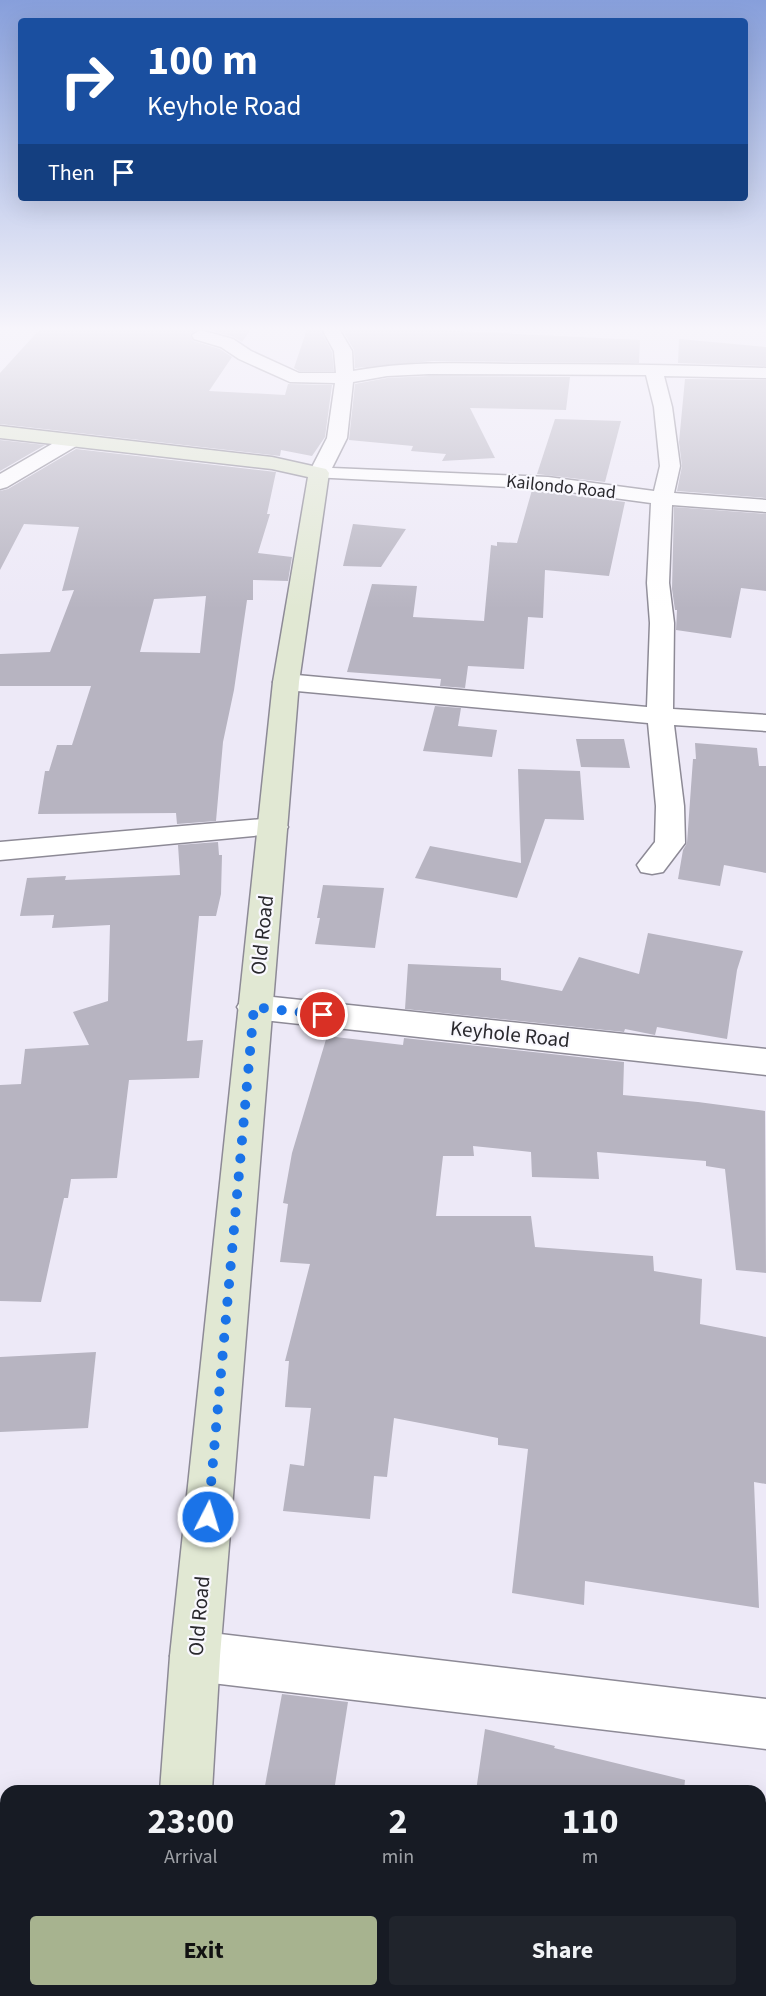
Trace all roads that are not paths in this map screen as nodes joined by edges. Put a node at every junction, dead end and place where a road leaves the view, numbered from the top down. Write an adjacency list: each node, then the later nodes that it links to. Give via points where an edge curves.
1 (339, 422): 5 (street, via 337,438)
2 (665, 422): 7 (street, via 670,466)
3 (0, 432): 4 (street)
4 (71, 441): 5 (street, via 272,463); 6 (street)
5 (319, 473): 7 (street, Kailondo Road, via 548,483); 9 (street, Old Road)
6 (0, 483)
7 (662, 498): 8 (street, Kailondo Road); 10 (street, via 658,583 662,622)
8 (766, 506)
9 (286, 682): 10 (street); 12 (street, Old Road)
10 (660, 716): 11 (street); 14 (street, via 670,843)
11 (766, 723)
12 (274, 827): 13 (street); 15 (street, Old Road)
13 (0, 850)
14 (652, 865)
15 (254, 1007): 16 (street, Keyhole Road); 17 (street, Old Road)
16 (766, 1062)
17 (195, 1656): 18 (street); 19 (street, Old Road)
18 (766, 1724)
19 (186, 1785)

